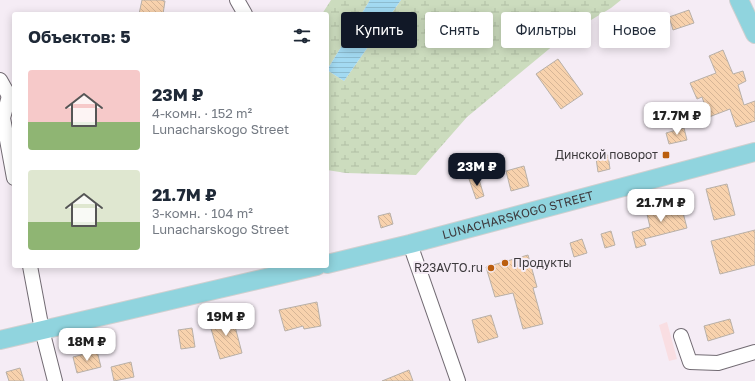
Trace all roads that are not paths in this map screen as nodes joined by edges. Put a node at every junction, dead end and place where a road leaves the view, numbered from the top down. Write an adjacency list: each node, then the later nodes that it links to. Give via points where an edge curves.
1 (237, 0): 3 (street)
2 (739, 0): 4 (main road)
3 (244, 12)
4 (755, 34)
5 (0, 80): 6 (street)
6 (11, 96): 8 (street, via 3,118)
7 (755, 152): 9 (main road, LUNACHARSKOGO STREET)
8 (12, 167)
9 (410, 244): 10 (main road, LUNACHARSKOGO STREET); 18 (street)
10 (329, 264)
11 (30, 268): 13 (street)
12 (308, 268): 13 (main road)
13 (42, 330): 15 (main road); 17 (street)
14 (681, 336): 16 (street, via 690,362 718,363)
15 (0, 340)
16 (755, 352)
17 (55, 381)
18 (458, 381)

